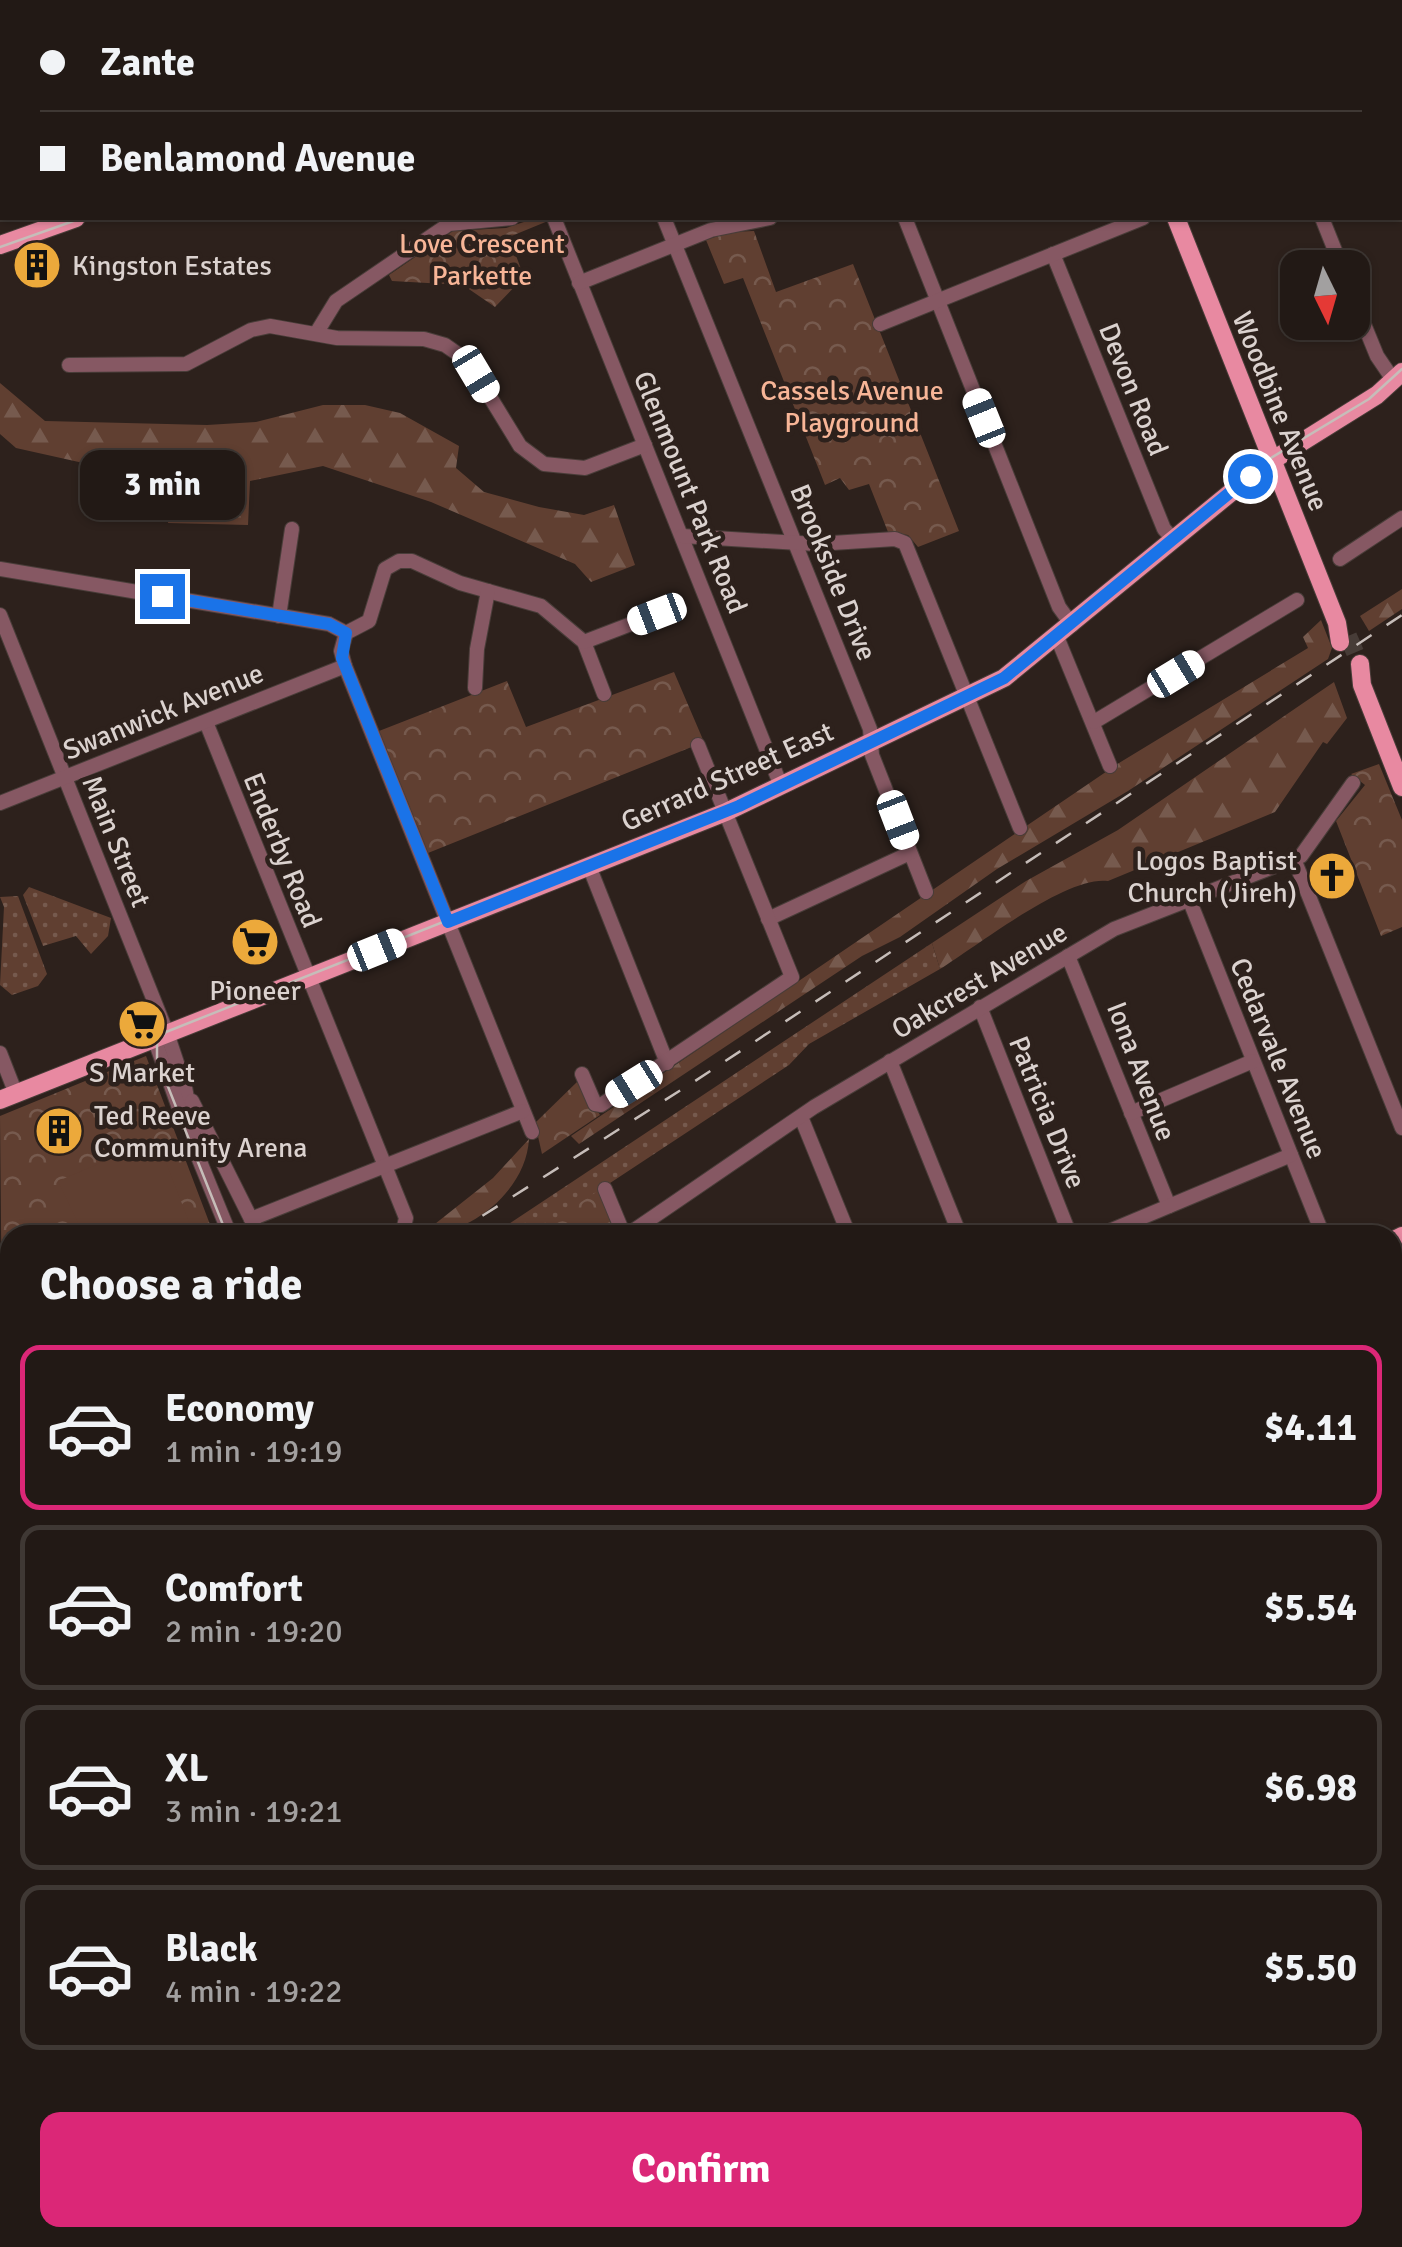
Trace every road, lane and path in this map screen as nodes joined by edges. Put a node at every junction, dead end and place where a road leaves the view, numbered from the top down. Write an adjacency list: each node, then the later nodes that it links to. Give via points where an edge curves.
1 (65, 220): 10 (main road)
2 (491, 220): 17 (street, via 449,224 336,302)
3 (555, 220): 14 (street, Glenmount Park Road)
4 (665, 220): 11 (street, Brookside Drive)
5 (758, 220): 11 (street)
6 (906, 220): 15 (street)
7 (1138, 220): 13 (street)
8 (1177, 220): 22 (main road, Woodbine Avenue)
9 (1323, 220): 12 (street)
10 (0, 245)
11 (674, 245): 14 (street); 27 (street, Brookside Drive)
12 (1335, 250)
13 (1052, 254): 15 (street); 26 (street, Devon Road)
14 (579, 284): 21 (street, Glenmount Park Road)
15 (937, 301): 16 (street); 35 (street)
16 (880, 324)
17 (317, 332): 19 (street, via 260,327 205,358 177,365); 21 (street, via 445,345 468,361 520,446 544,464 585,468)
18 (1370, 340): 20 (street)
19 (69, 365)
20 (1398, 376): 22 (main road, Gerrard Street East)
21 (645, 446): 25 (street, Glenmount Park Road)
22 (1271, 460): 26 (main road, Gerrard Street East); 37 (main road, Woodbine Avenue)
23 (1402, 518): 28 (street)
24 (292, 529): 34 (street)
25 (682, 536): 27 (street); 51 (street, Glenmount Park Road)
26 (1174, 540): 35 (main road, Gerrard Street East)
27 (795, 542): 43 (street, via 905,543); 46 (street, Brookside Drive)
28 (1340, 558)
29 (0, 569): 34 (street)
30 (488, 591): 36 (street, via 399,561 382,574 370,621); 38 (street, via 541,606); 41 (street)
31 (1298, 600): 45 (street)
32 (657, 614): 38 (street)
33 (0, 615): 49 (street, Main Street)
34 (278, 616): 36 (street)
35 (1065, 631): 43 (main road, Gerrard Street East, via 1013,673); 45 (street)
36 (346, 633): 39 (street)
37 (1342, 634)
38 (584, 642): 42 (street)
39 (345, 666): 44 (street, Swanwick Avenue); 62 (street)
40 (1358, 673): 52 (main road)
41 (475, 688)
42 (604, 694)
43 (967, 696): 46 (main road, Gerrard Street East); 55 (street)
44 (206, 722): 49 (street, Swanwick Avenue); 64 (street, Enderby Road)
45 (1094, 722): 48 (street)
46 (871, 742): 51 (main road, Gerrard Street East); 56 (street, Brookside Drive)
47 (698, 745): 54 (street)
48 (1110, 766)
49 (65, 777): 53 (street, Swanwick Avenue); 66 (street, Main Street)
50 (1354, 783): 57 (street, Oakcrest Avenue)
51 (781, 786): 54 (main road, Gerrard Street East)
52 (1402, 787)
53 (0, 803)
54 (726, 812): 58 (main road, Gerrard Street East); 61 (street)
55 (1020, 828)
56 (910, 852): 59 (street, Brookside Drive); 61 (street)
57 (1294, 859): 60 (street, Oakcrest Avenue); 77 (street)
58 (589, 866): 62 (main road, Gerrard Street East); 70 (street)
59 (926, 892)
60 (1190, 900): 63 (street, Oakcrest Avenue, via 1114,929); 69 (street, Cedarvale Avenue)
61 (768, 919): 70 (street, via 792,977)
62 (448, 922): 64 (main road, Gerrard Street East); 74 (street)
63 (1068, 956): 65 (street, Oakcrest Avenue); 75 (street, Iona Avenue)
64 (306, 978): 66 (main road, Gerrard Street East); 81 (street, Enderby Road)
65 (980, 1007): 68 (street, Oakcrest Avenue); 92 (street, Patricia Drive)
66 (160, 1036): 72 (street, Main Street); 73 (main road, Gerrard Street East); 79 (street, Main Street)
67 (0, 1054): 73 (street)
68 (890, 1061): 76 (street, Oakcrest Avenue); 91 (street)
69 (1253, 1061): 75 (street); 80 (street, Cedarvale Avenue)
70 (667, 1064): 71 (street, via 601,1105 594,1104)
71 (582, 1074)
72 (185, 1087): 79 (street, Main Street); 84 (street, Main Street)
73 (8, 1097)
74 (523, 1111): 78 (street); 81 (street)
75 (1131, 1113): 83 (street, Iona Avenue)
76 (801, 1116): 89 (street, Oakcrest Avenue); 90 (street)
77 (1402, 1128)
78 (532, 1132)
79 (197, 1154): 85 (street, Main Street)
80 (1291, 1155): 83 (street); 94 (street, Cedarvale Avenue)
81 (385, 1166): 84 (street); 87 (street, Enderby Road)
82 (605, 1189): 88 (street)
83 (1169, 1206): 93 (street)
84 (251, 1219): 86 (street, Main Street)
85 (226, 1225)
86 (254, 1225)
87 (404, 1225)
88 (621, 1225)
89 (641, 1225)
90 (845, 1225)
91 (956, 1225)
92 (1066, 1225)
93 (1124, 1225)
94 (1319, 1225)

